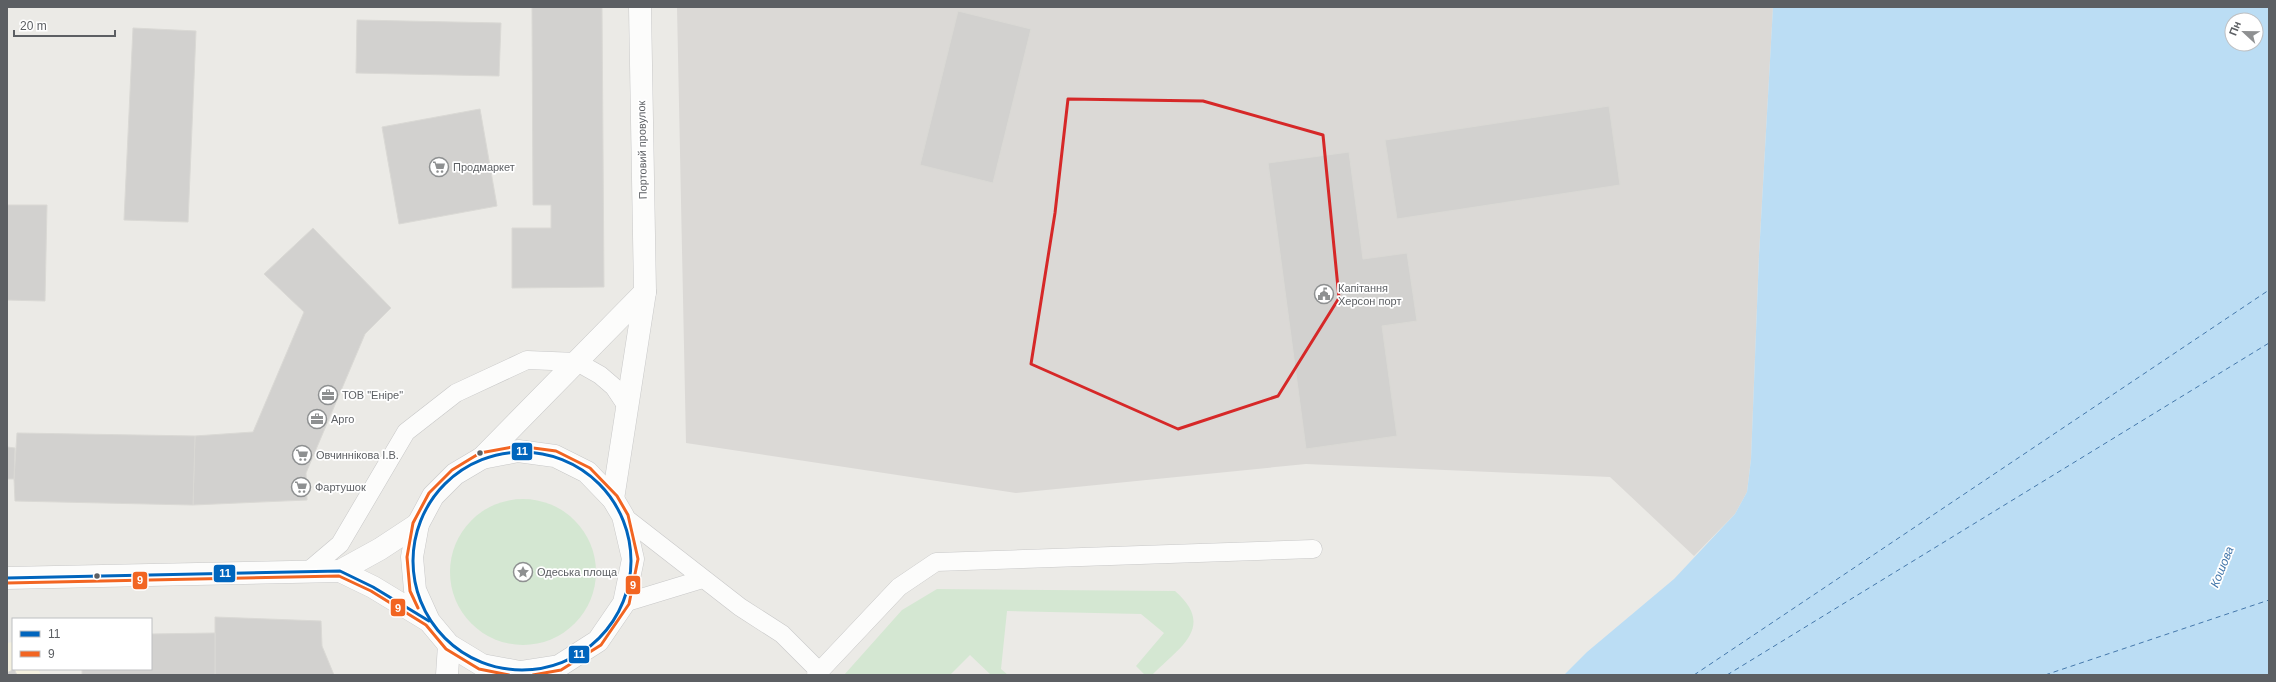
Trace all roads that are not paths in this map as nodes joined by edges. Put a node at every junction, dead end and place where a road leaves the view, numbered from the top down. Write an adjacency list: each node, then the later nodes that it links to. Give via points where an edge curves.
1 (640, 7): 2 (street, Портовий провулок)
2 (645, 292): 3 (street); 4 (street, Портовий провулок)
3 (577, 362): 4 (lane, via 600,375 614,387); 5 (street); 10 (lane, via 527,360 456,393 406,432 340,544)
4 (628, 408): 6 (street, Портовий провулок)
5 (482, 458): 6 (street, via 518,451 555,456 587,472); 7 (street, via 455,474 433,496)
6 (618, 507): 12 (lane); 13 (street, via 632,559)
7 (418, 524): 9 (street); 14 (street, via 412,557 415,590)
8 (1313, 549): 17 (lane, via 936,562 899,587)
9 (340, 571): 10 (street); 14 (street, via 373,587)
10 (307, 572): 11 (street)
11 (7, 578)
12 (703, 579): 13 (lane); 17 (lane, via 782,634)
13 (624, 603): 16 (street, via 598,642)
14 (429, 621): 15 (street)
15 (449, 645): 16 (street, via 482,665 520,672); 18 (street)
16 (556, 670)
17 (817, 673)
18 (447, 675)

